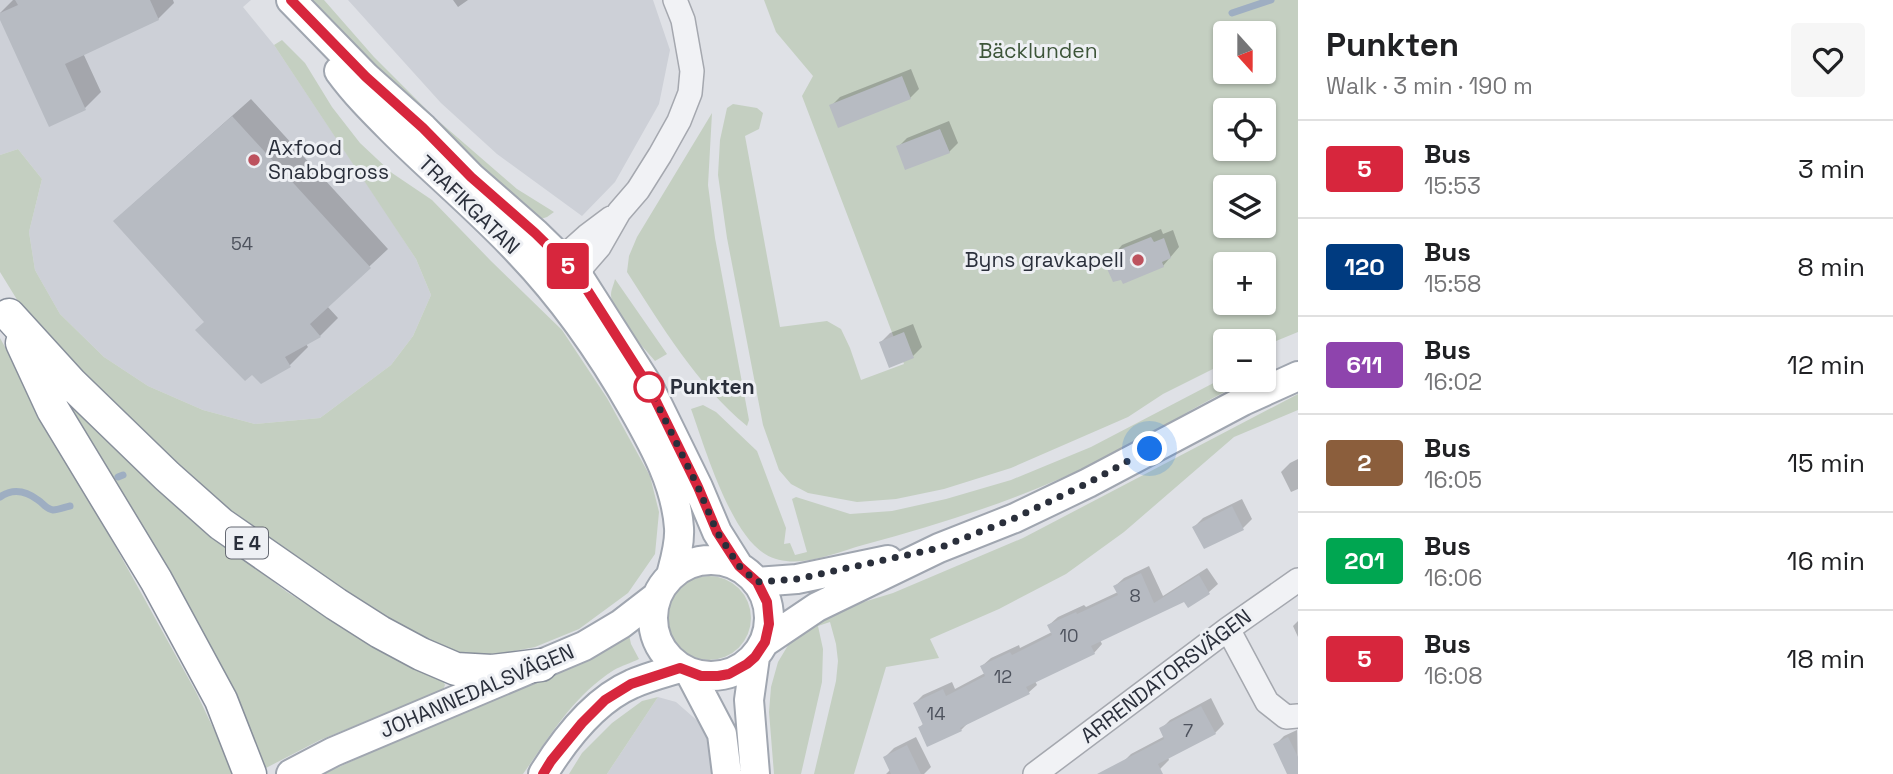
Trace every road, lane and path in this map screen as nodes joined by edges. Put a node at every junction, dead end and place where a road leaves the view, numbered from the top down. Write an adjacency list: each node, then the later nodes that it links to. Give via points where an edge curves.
1 (291, 0): 3 (main road, TRAFIKGATAN, via 366,77 535,233)
2 (675, 0): 3 (street, via 692,71 690,93 679,121 599,247)
3 (559, 276): 7 (main road, TRAFIKGATAN, via 649,387 717,532); 9 (main road, TRAFIKGATAN, via 655,446 673,492 677,551)
4 (5, 307): 12 (highway, E 4, via 71,383 167,476 221,524 336,604 380,632 456,669 492,671); 15 (highway, E 4, via 53,410 156,579 221,700)
5 (1298, 376): 6 (main road, via 1015,518)
6 (939, 548): 7 (main road, via 797,579); 11 (main road, via 817,607)
7 (748, 574): 9 (main road, via 713,559 693,562); 11 (main road, via 769,613)
8 (1298, 580): 10 (street, ARRENDATORSVÄGEN)
9 (664, 586): 12 (main road, JOHANNEDALSVÄGEN, via 621,624); 13 (main road, via 652,615 653,628 669,659)
10 (1228, 629): 14 (street, via 1267,702 1286,717); 20 (street, ARRENDATORSVÄGEN)
11 (760, 649): 13 (main road, via 729,674 701,676); 19 (main road, via 749,700)
12 (541, 665): 16 (main road, JOHANNEDALSVÄGEN)
13 (685, 671): 17 (main road, via 631,684 605,700); 18 (main road, via 722,734)
14 (1298, 716)
15 (250, 774)
16 (291, 774)
17 (543, 774)
18 (727, 774)
19 (755, 774)
20 (1035, 774)

